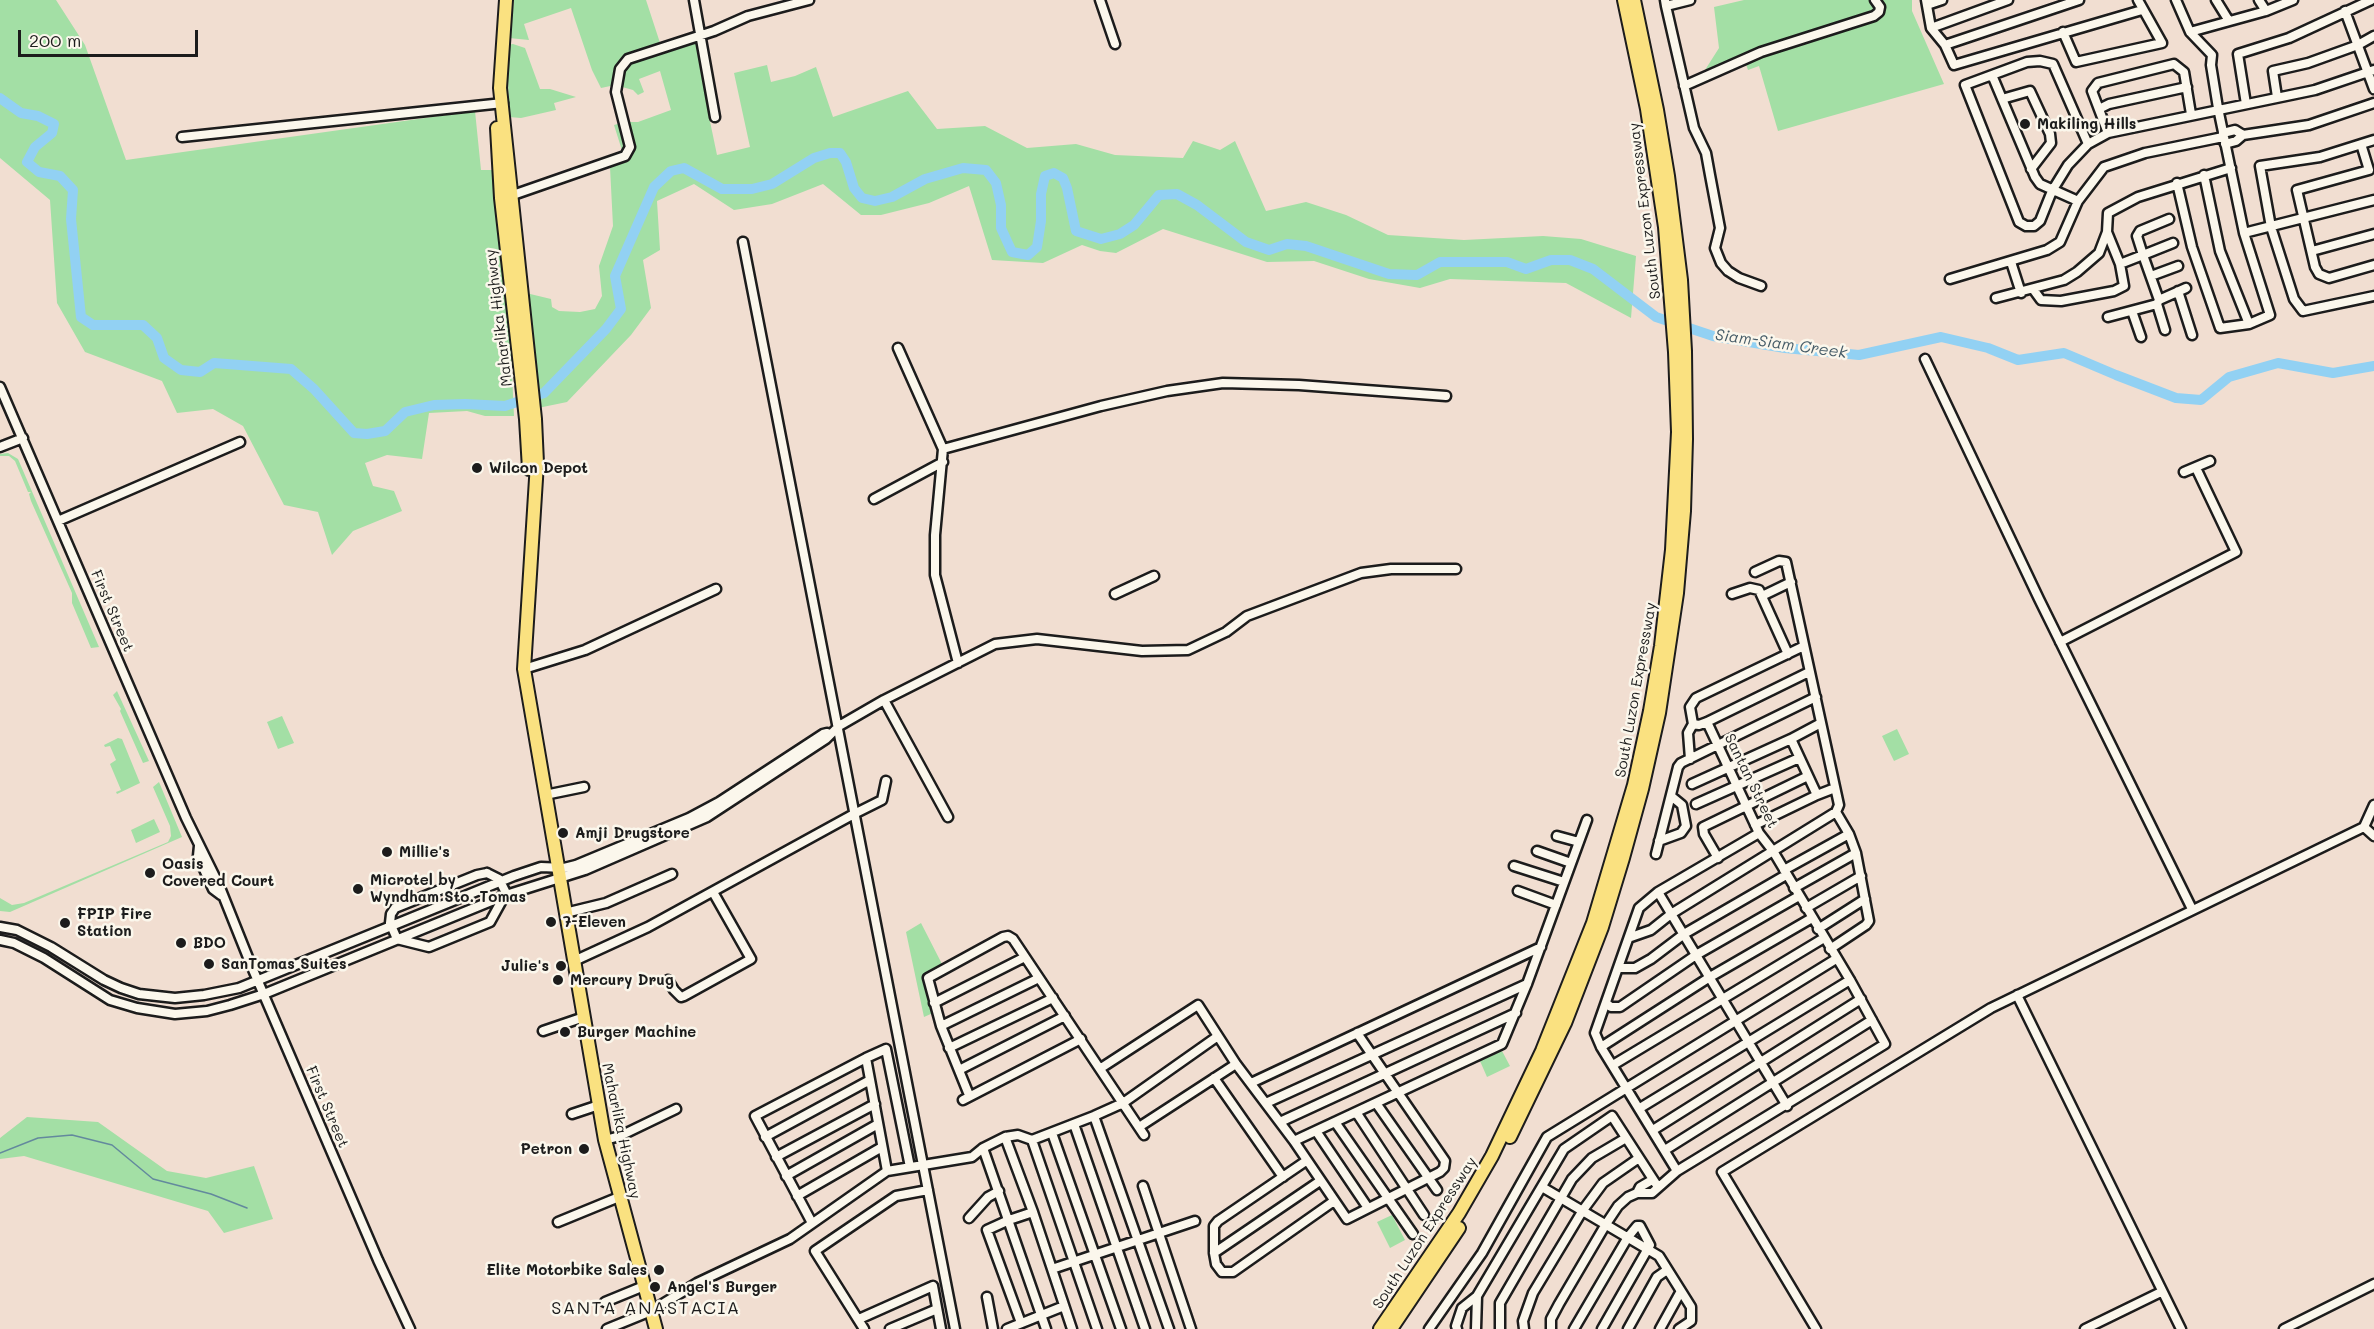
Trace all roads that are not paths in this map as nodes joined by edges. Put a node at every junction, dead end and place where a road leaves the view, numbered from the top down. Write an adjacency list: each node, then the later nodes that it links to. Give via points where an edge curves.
1 (506, 0): 40 (highway, Maharlika Highway)
2 (694, 0): 27 (street)
3 (809, 0): 27 (street, via 748,16)
4 (1100, 0): 29 (street)
5 (1624, 0): 75 (highway, South Luzon Expressway, via 1647,109)
6 (1634, 0): 75 (highway, South Luzon Expressway, via 1661,132)
7 (1690, 0): 18 (street)
8 (1875, 0): 34 (street, via 1880,12 1874,16 1761,52)
9 (1942, 0): 19 (street)
10 (2008, 0): 24 (street)
11 (2079, 0): 30 (street)
12 (2138, 0): 20 (street)
13 (2176, 0): 26 (street)
14 (2216, 0): 23 (street)
15 (2259, 0): 21 (street)
16 (2293, 0): 21 (street)
17 (2371, 0): 22 (street)
18 (1665, 3): 34 (street)
19 (1926, 3): 24 (street)
20 (2142, 10): 25 (street); 25 (street, via 2162,43 2076,62)
21 (2266, 11): 23 (street)
22 (2345, 12): 31 (street); 41 (street, via 2289,38 2238,54)
23 (2229, 21): 26 (street)
24 (1931, 28): 30 (street)
25 (2063, 32): 30 (street, via 1954,65)
26 (2190, 32): 42 (street, via 2212,55)
27 (701, 34): 45 (street); 57 (street, via 628,59 620,69 616,92 630,147 625,156)
28 (2374, 36): 31 (street)
29 (1115, 44)
30 (1944, 45)
31 (2358, 45): 32 (street); 37 (street, via 2273,71)
32 (2371, 71): 36 (street); 37 (street, via 2315,90)
33 (1992, 75): 38 (street); 50 (street, via 2027,62 2054,64); 56 (street, via 1965,85 2019,222 2034,226 2040,221)
34 (1684, 86): 77 (street, via 1694,128 1706,153 1720,228 1715,248 1721,263 1739,278)
35 (2187, 87): 43 (street, via 2109,104); 43 (street, via 2184,72 2174,64 2098,83 2092,91); 44 (street)
36 (2374, 89)
37 (2277, 97): 41 (street)
38 (2002, 99): 53 (street); 53 (street, via 2030,91 2050,134 2051,143)
39 (2374, 102): 48 (street, via 2309,125 2243,135 2235,130)
40 (500, 103): 47 (street); 57 (highway, Maharlika Highway); 92 (highway, Maharlika Highway, via 501,198)
41 (2246, 104): 42 (street)
42 (2218, 108): 44 (street); 48 (street)
43 (2099, 110): 46 (street)
44 (2191, 114): 46 (street)
45 (716, 117)
46 (2108, 133): 50 (street)
47 (182, 137)
48 (2224, 138): 52 (street); 59 (street, via 2145,153 2104,167)
49 (2374, 140): 51 (street)
50 (2088, 144): 56 (street, via 2068,165)
51 (2361, 144): 61 (street, via 2369,170 2296,190); 62 (street, via 2320,157 2260,166)
52 (2230, 168): 54 (street); 64 (street)
53 (2031, 169): 56 (street, via 2040,184)
54 (2204, 175): 55 (street); 85 (street, via 2220,251)
55 (2177, 183): 63 (street, via 2108,213); 85 (street, via 2215,319 2220,328)
56 (2052, 191): 59 (street)
57 (510, 195): 92 (highway, Maharlika Highway)
58 (2374, 200): 61 (street)
59 (2078, 201): 70 (street, via 2060,242)
60 (2169, 219): 69 (street, via 2138,233)
61 (2303, 219): 62 (street); 68 (street)
62 (2271, 227): 64 (street); 80 (street, via 2294,299 2303,311)
63 (2107, 232): 71 (street); 78 (street, via 2099,253 2077,272)
64 (2244, 233): 85 (street, via 2270,315)
65 (2374, 234): 68 (street)
66 (743, 242): 124 (street)
67 (2173, 243): 69 (street)
68 (2312, 250): 72 (street, via 2319,274 2329,278)
69 (2143, 255): 71 (street); 74 (street)
70 (2011, 262): 76 (street); 79 (street)
71 (2120, 264): 78 (street, via 2124,286 2114,291 2061,301 2041,300)
72 (2374, 265)
73 (2178, 266): 74 (street)
74 (2151, 276): 82 (street)
75 (1675, 279): 90 (highway, South Luzon Expressway)
76 (1950, 279)
77 (1761, 286)
78 (2033, 289): 79 (street)
79 (2021, 293): 81 (street)
80 (2374, 296)
81 (1996, 298)
82 (2158, 302): 83 (street); 86 (street); 87 (street, via 2182,290)
83 (2132, 311): 84 (street); 88 (street)
84 (2108, 317)
85 (2249, 324)
86 (2165, 330)
87 (2192, 335)
88 (2141, 337)
89 (898, 348): 98 (street)
90 (1680, 351): 336 (highway, South Luzon Expressway, via 1678,459 1668,592 1650,711 1614,855 1567,994 1492,1156 1432,1255); 337 (highway, South Luzon Expressway, via 1686,469 1677,593 1659,713 1623,858 1576,995 1526,1106 1451,1241)
91 (1925, 359): 113 (street)
92 (525, 370): 117 (highway, Maharlika Highway, via 537,463)
93 (0, 387): 95 (street, First Street)
94 (1446, 396): 98 (street, via 1223,383 1101,406)
95 (23, 438): 97 (street); 104 (street, First Street)
96 (240, 442): 104 (street)
97 (0, 447)
98 (943, 449): 100 (street)
99 (2210, 461): 101 (street)
100 (943, 462): 103 (street); 116 (street, via 934,535 935,575)
101 (2196, 468): 102 (street); 113 (street, via 2236,552)
102 (2184, 472)
103 (874, 499)
104 (58, 520): 197 (street, First Street)
105 (1456, 570): 116 (street, via 1391,569 1361,573 1247,616 1226,632 1188,650 1142,651 1064,640 1015,640 995,644)
106 (1755, 572): 108 (street, via 1784,561)
107 (1154, 576): 110 (street)
108 (1791, 582): 112 (street); 114 (street)
109 (716, 589): 117 (street, via 585,650)
110 (1114, 594)
111 (1732, 594): 112 (street, via 1754,587)
112 (1762, 596): 115 (street)
113 (2060, 642): 174 (street)
114 (1804, 646): 115 (street); 118 (street)
115 (1788, 654): 123 (street, via 1696,698 1690,707)
116 (958, 663): 120 (street)
117 (524, 669): 136 (highway, Maharlika Highway)
118 (1809, 672): 119 (street); 121 (street)
119 (1816, 698): 122 (street); 126 (street)
120 (884, 700): 124 (street); 144 (street)
121 (1707, 722): 123 (street); 126 (street, Santan Street)
122 (1821, 723): 125 (street); 135 (street)
123 (1692, 724): 128 (street, via 1688,733)
124 (839, 726): 143 (street); 160 (street, via 704,811)
125 (1791, 739): 127 (street); 129 (street)
126 (1718, 745): 128 (street); 129 (street, Santan Street)
127 (1799, 758): 130 (street); 133 (street)
128 (1690, 759): 137 (street, via 1678,766)
129 (1727, 766): 132 (street); 133 (street, Santan Street)
130 (1808, 776): 138 (street); 140 (street)
131 (886, 781): 143 (street, via 882,800)
132 (1692, 784)
133 (1737, 786): 139 (street); 140 (street, Santan Street)
134 (584, 787): 136 (street)
135 (1834, 788): 138 (street); 142 (street, via 1839,805)
136 (545, 795): 160 (highway, Maharlika Highway)
137 (1671, 795): 151 (street); 151 (street, via 1682,805 1686,826 1681,833)
138 (1817, 795): 147 (street)
139 (1696, 804)
140 (1746, 805): 147 (street, Santan Street); 157 (street, via 1703,826)
141 (2374, 805): 146 (street)
142 (1836, 812): 148 (street); 154 (street)
143 (854, 813): 167 (street); 265 (street)
144 (948, 817)
145 (1587, 820): 152 (street)
146 (2364, 827): 150 (street); 174 (street)
147 (1757, 829): 154 (street, Santan Street); 157 (street)
148 (1849, 834): 155 (street); 161 (street)
149 (1557, 836): 152 (street)
150 (2374, 836)
151 (1659, 841): 156 (street)
152 (1579, 842): 158 (street)
153 (1537, 851): 158 (street)
154 (1773, 851): 161 (street, Santan Street); 176 (street)
155 (1856, 853): 163 (street); 169 (street)
156 (1656, 854)
157 (1718, 858): 168 (street)
158 (1571, 863): 165 (street)
159 (1514, 866): 165 (street)
160 (559, 873): 164 (street, via 541,867); 170 (street); 175 (highway, Maharlika Highway)
161 (1785, 873): 169 (street, Santan Street); 181 (street)
162 (672, 874): 175 (street, via 591,909)
163 (1861, 876): 171 (street); 173 (street)
164 (501, 882): 170 (street); 179 (street); 179 (street, via 492,874 481,874 412,900 393,911)
165 (1564, 882): 172 (street)
166 (1518, 891): 172 (street)
167 (713, 892): 192 (street); 198 (street, via 752,959 681,997)
168 (1658, 892): 176 (street); 182 (street, via 1640,908)
169 (1797, 892): 173 (street, Santan Street); 189 (street)
170 (506, 895): 184 (street); 184 (street, via 490,922 444,942 429,947)
171 (1865, 899): 180 (street); 188 (street, via 1869,921)
172 (1556, 905): 186 (street)
173 (1806, 908): 177 (street, Santan Street)
174 (2192, 909): 202 (street)
175 (566, 913): 192 (highway, Maharlika Highway)
176 (1671, 914): 181 (street); 182 (street, via 1651,930)
177 (1812, 918): 180 (street, Santan Street); 195 (street)
178 (0, 927): 197 (street, via 25,934 104,980 139,994 175,998 204,995)
179 (391, 927): 184 (street); 187 (street)
180 (1818, 929): 183 (street, Santan Street)
181 (1684, 934): 189 (street); 194 (street, via 1635,968)
182 (1631, 937): 194 (street)
183 (1824, 938): 188 (street, Santan Street); 204 (street)
184 (397, 939): 193 (street)
185 (0, 940): 201 (street, via 44,958 110,1000 143,1010 174,1014 207,1011)
186 (1540, 946): 200 (street); 215 (street)
187 (337, 948): 193 (street); 197 (street)
188 (1830, 950): 191 (street, Santan Street)
189 (1696, 955): 195 (street); 207 (street, via 1620,1007)
190 (1025, 957): 196 (street); 206 (street); 206 (street, via 1013,939 1003,937 928,978)
191 (1836, 959): 199 (street, Santan Street); 211 (street)
192 (574, 961): 210 (highway, Maharlika Highway)
193 (343, 962): 201 (street)
194 (1619, 968): 207 (street)
195 (1710, 977): 204 (street); 219 (street)
196 (1039, 978): 203 (street); 213 (street)
197 (257, 980): 201 (street, First Street)
198 (668, 980)
199 (1850, 980): 205 (street, Santan Street); 218 (street)
200 (1527, 984): 208 (street); 221 (street)
201 (264, 994): 321 (street, First Street)
202 (2017, 995): 309 (street); 349 (street, via 1722,1172)
203 (1053, 998): 209 (street); 220 (street)
204 (1723, 999): 211 (street); 225 (street)
205 (1860, 999): 212 (street, Santan Street); 223 (street)
206 (934, 1003): 213 (street)
207 (1607, 1004): 219 (street, via 1595,1033)
208 (1516, 1013): 228 (street); 234 (street, via 1502,1044)
209 (1065, 1016): 217 (street); 227 (street)
210 (584, 1017): 214 (street); 238 (highway, Maharlika Highway)
211 (1736, 1020): 218 (street); 233 (street)
212 (1872, 1020): 231 (street); 240 (street, Santan Street, via 1885,1044)
213 (941, 1026): 220 (street)
214 (543, 1031)
215 (1357, 1033): 221 (street); 232 (street)
216 (1218, 1036): 224 (street); 226 (street, via 1198,1005); 235 (street)
217 (1081, 1039): 226 (street); 227 (street, via 966,1097)
218 (1748, 1042): 223 (street); 241 (street)
219 (1601, 1047): 225 (street)
220 (950, 1048): 227 (street)
221 (1372, 1054): 228 (street); 236 (street)
222 (866, 1058): 230 (street); 253 (street, via 755,1116); 266 (street, via 886,1049)
223 (1761, 1062): 231 (street); 250 (street)
224 (1236, 1064): 229 (street); 232 (street)
225 (1612, 1065): 233 (street)
226 (1101, 1068): 235 (street)
227 (959, 1070)
228 (1385, 1073): 234 (street); 246 (street)
229 (1214, 1078): 235 (street, via 1141,1131); 270 (street)
230 (870, 1080): 239 (street); 253 (street)
231 (1773, 1082): 240 (street); 261 (street)
232 (1251, 1083): 236 (street)
233 (1626, 1088): 241 (street); 338 (street, via 1547,1137 1482,1252)
234 (1398, 1092): 237 (street); 271 (street, via 1444,1157 1444,1168)
235 (1122, 1103): 245 (street)
236 (1266, 1103): 246 (street)
237 (1376, 1103): 243 (street); 271 (street)
238 (598, 1104): 244 (street); 256 (highway, Maharlika Highway)
239 (875, 1104): 248 (street); 262 (street)
240 (1787, 1106): 268 (street)
241 (1640, 1108): 250 (street)
242 (676, 1109): 256 (street)
243 (1356, 1112): 247 (street); 276 (street)
244 (572, 1114)
245 (1094, 1116): 249 (street); 298 (street)
246 (1280, 1122): 258 (street)
247 (1335, 1122): 251 (street); 282 (street)
248 (878, 1124): 259 (street); 269 (street)
249 (1074, 1124): 252 (street); 299 (street)
250 (1653, 1130): 261 (street)
251 (1316, 1131): 258 (street); 285 (street)
252 (1052, 1133): 257 (street); 302 (street)
253 (765, 1137): 262 (street)
254 (1005, 1137): 257 (street, via 1018,1134); 260 (street); 287 (street)
255 (1626, 1138): 263 (street); 275 (street, via 1612,1116 1564,1149); 283 (street, via 1579,1169)
256 (606, 1140): 281 (highway, Maharlika Highway)
257 (1032, 1140): 303 (street)
258 (1294, 1141): 264 (street)
259 (882, 1147): 267 (street); 280 (street)
260 (983, 1148): 265 (street, via 972,1157); 279 (street)
261 (1665, 1150): 268 (street)
262 (776, 1157): 269 (street)
263 (1639, 1158): 273 (street); 286 (street, via 1603,1183)
264 (1306, 1161): 270 (street); 272 (street)
265 (923, 1165): 266 (street); 277 (street)
266 (910, 1167): 267 (street)
267 (887, 1171): 293 (street)
268 (1677, 1171): 273 (street)
269 (786, 1176): 280 (street)
270 (1284, 1177): 301 (street, via 1218,1221 1214,1226)
271 (1428, 1178): 276 (street); 278 (street)
272 (1320, 1181): 284 (street); 301 (street)
273 (1655, 1183): 294 (street, via 1640,1187 1628,1197)
274 (1143, 1186): 295 (street)
275 (1542, 1187): 283 (street); 310 (street)
276 (1407, 1189): 282 (street); 288 (street)
277 (928, 1190): 317 (street, via 896,1196 815,1251); 326 (street)
278 (1437, 1190)
279 (999, 1191): 289 (street); 290 (street)
280 (797, 1196): 293 (street)
281 (619, 1197): 292 (street); 307 (highway, Maharlika Highway)
282 (1388, 1198): 285 (street); 296 (street)
283 (1562, 1198): 286 (street); 341 (street, via 1500,1303)
284 (1334, 1201): 285 (street, via 1347,1219); 301 (street, via 1233,1272 1222,1272)
285 (1368, 1209)
286 (1583, 1210): 294 (street); 342 (street, via 1533,1293)
287 (1034, 1212): 290 (street); 304 (street)
288 (1424, 1215)
289 (969, 1218)
290 (1009, 1220): 316 (street); 318 (street, via 987,1230)
291 (1195, 1221): 295 (street)
292 (558, 1222)
293 (812, 1224): 315 (street)
294 (1606, 1224): 297 (street); 343 (street, via 1551,1319)
295 (1159, 1233): 298 (street); 335 (street)
296 (1413, 1234)
297 (1628, 1237): 300 (street); 300 (street, via 1640,1226 1650,1245); 344 (street)
298 (1137, 1239): 299 (street); 334 (street)
299 (1116, 1247): 302 (street); 333 (street)
300 (1647, 1248): 305 (street, via 1659,1256); 345 (street)
301 (1214, 1253)
302 (1094, 1256): 303 (street); 332 (street)
303 (1074, 1262): 304 (street); 331 (street)
304 (1052, 1269): 313 (street)
305 (1667, 1270): 308 (street); 346 (street, via 1657,1277)
306 (2374, 1284): 352 (street)
307 (644, 1286): 312 (street); 315 (highway, Maharlika Highway)
308 (1681, 1291): 347 (street); 348 (street, via 1692,1316)
309 (2162, 1292): 350 (street); 351 (street)
310 (1477, 1296): 339 (street, via 1462,1308); 340 (street)
311 (987, 1297): 327 (street)
312 (605, 1302)
313 (1064, 1306): 316 (street); 330 (street)
314 (937, 1309): 317 (street, via 933,1286); 324 (street); 325 (street)
315 (651, 1311): 319 (street); 320 (highway, Maharlika Highway)
316 (1041, 1316): 318 (street); 329 (street)
317 (859, 1319): 323 (street)
318 (1021, 1323): 328 (street)
319 (621, 1326): 322 (street)
320 (652, 1328)
321 (410, 1329)
322 (607, 1329)
323 (864, 1329)
324 (890, 1329)
325 (941, 1329)
326 (955, 1329)
327 (993, 1329)
328 (1007, 1329)
329 (1046, 1329)
330 (1072, 1329)
331 (1097, 1329)
332 (1121, 1329)
333 (1145, 1329)
334 (1169, 1329)
335 (1191, 1329)
336 (1380, 1329)
337 (1391, 1329)
338 (1429, 1329)
339 (1457, 1329)
340 (1476, 1329)
341 (1500, 1329)
342 (1524, 1329)
343 (1551, 1329)
344 (1574, 1329)
345 (1602, 1329)
346 (1628, 1329)
347 (1660, 1329)
348 (1679, 1329)
349 (1816, 1329)
350 (2085, 1329)
351 (2181, 1329)
352 (2284, 1329)

